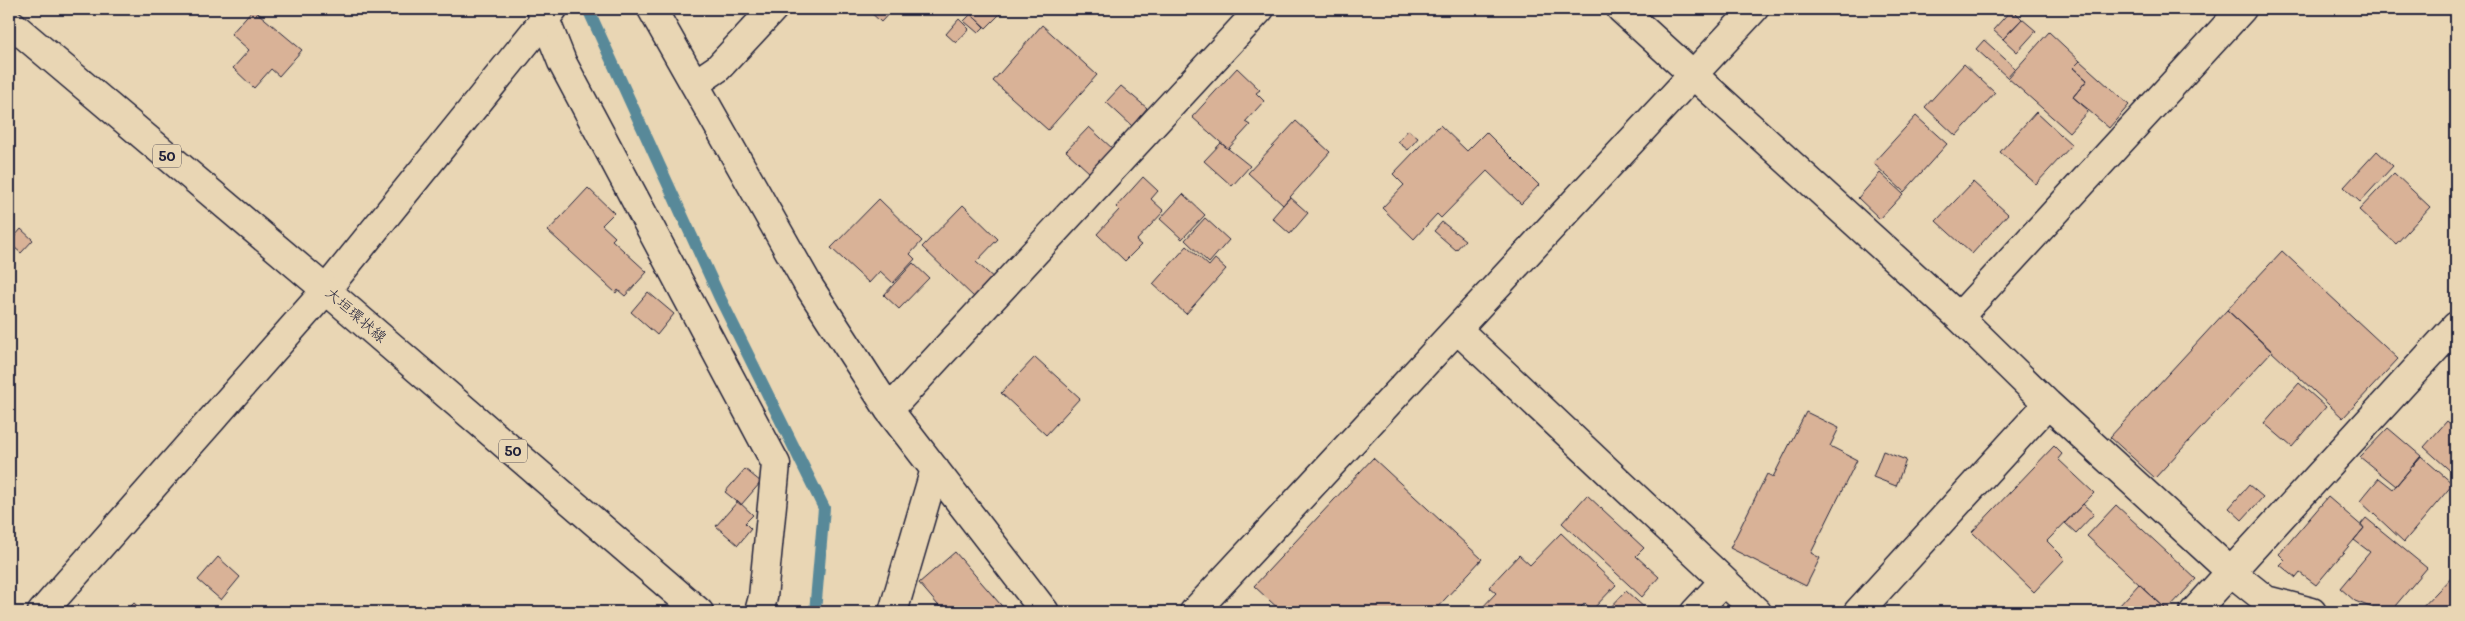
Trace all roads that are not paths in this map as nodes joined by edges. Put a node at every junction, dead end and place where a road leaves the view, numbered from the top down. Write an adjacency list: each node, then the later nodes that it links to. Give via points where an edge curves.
1 (652, 9): 10 (street)
2 (773, 9): 10 (street, via 718,68)
3 (1260, 9): 16 (street)
4 (1621, 9): 9 (street)
5 (1754, 9): 9 (street)
6 (2242, 9): 12 (street)
7 (547, 12): 11 (street); 22 (street, via 562,62 776,464)
8 (9, 22): 11 (street, 大垣環状線 / 50)
9 (1694, 75): 12 (street); 14 (street)
10 (696, 83): 16 (street, via 810,288)
11 (326, 290): 20 (street); 21 (street, 大垣環状線 / 50)
12 (1958, 317): 15 (street)
13 (2456, 326): 18 (street)
14 (1458, 330): 19 (street); 25 (street)
15 (2048, 404): 18 (street); 28 (street)
16 (890, 410): 17 (street)
17 (935, 469): 23 (street); 24 (street)
18 (2230, 572): 29 (street); 30 (street, via 2266,600)
19 (1724, 581): 26 (street); 27 (street)
20 (42, 612)
21 (699, 612)
22 (759, 612)
23 (893, 612)
24 (1045, 612)
25 (1194, 612)
26 (1695, 612)
27 (1757, 612)
28 (1858, 612)
29 (2194, 612)
30 (2312, 612)

